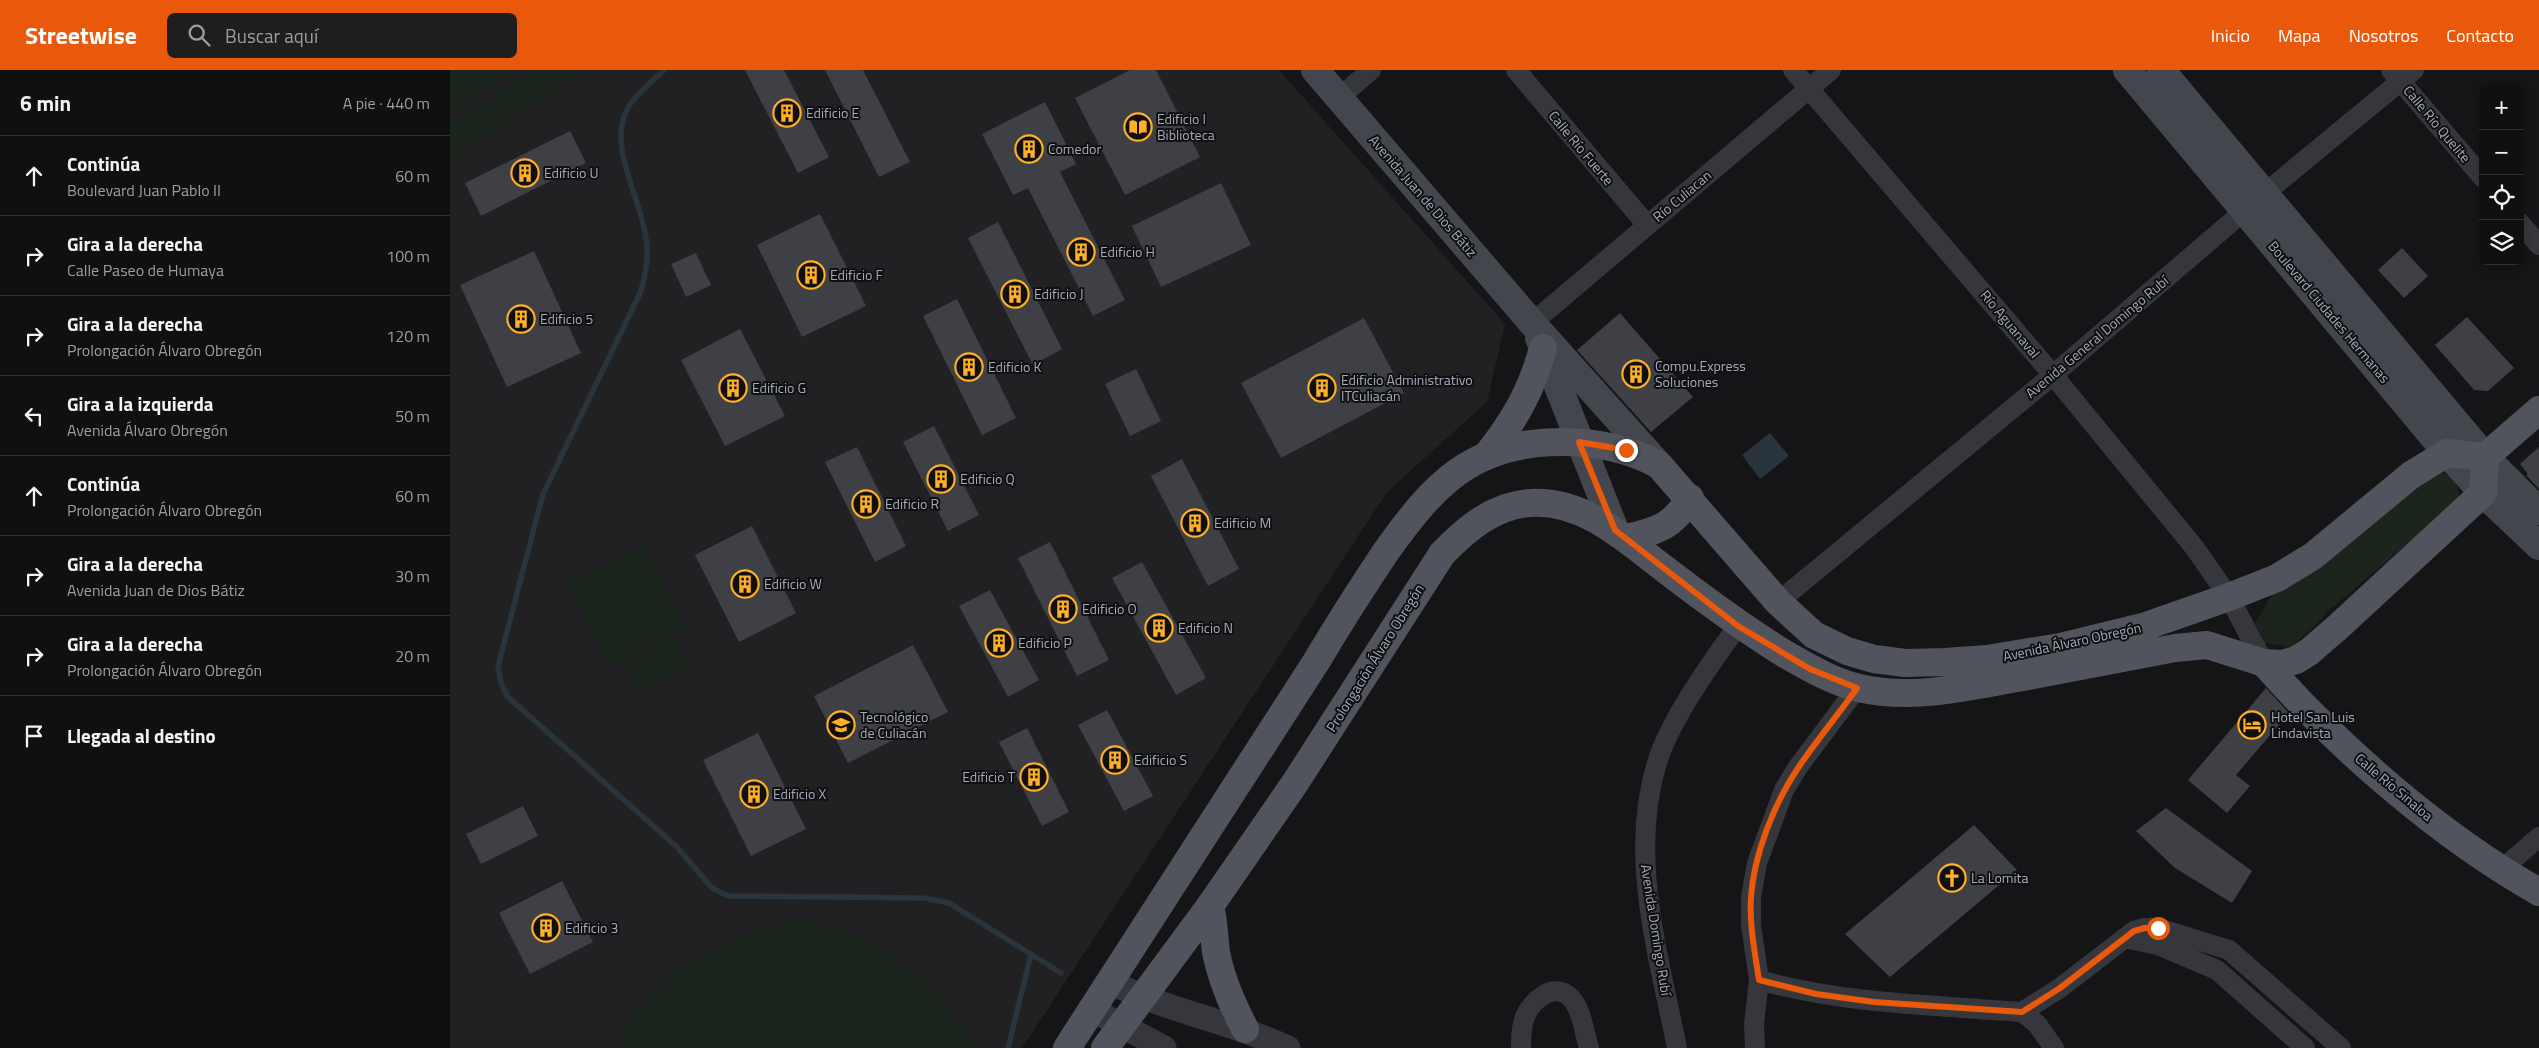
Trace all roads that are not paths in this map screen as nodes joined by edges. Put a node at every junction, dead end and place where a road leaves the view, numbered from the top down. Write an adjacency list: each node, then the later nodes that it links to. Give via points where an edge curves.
1 (1314, 70): 10 (main road, Avenida Juan de Dios Bátiz)
2 (1371, 70): 10 (street)
3 (1516, 70): 13 (street, Calle Río Fuerte)
4 (1793, 70): 9 (street, Río Aguanaval)
5 (1831, 70): 9 (street, Río Culiacan)
6 (2127, 70): 12 (main road, Boulevard Ciudades Hermanas)
7 (2161, 70): 12 (main road, Boulevard Ciudades Hermanas)
8 (2402, 74): 11 (street, Calle Río Quelite); 12 (street, Avenida General Domingo Rubí)
9 (1809, 89): 13 (street, Río Culiacan); 18 (street, Río Aguanaval)
10 (1339, 98): 16 (main road, Avenida Juan de Dios Bátiz)
11 (2481, 175)
12 (2254, 202): 18 (street, Avenida General Domingo Rubí); 21 (main road, Boulevard Ciudades Hermanas); 23 (main road, Boulevard Ciudades Hermanas)
13 (1647, 225): 16 (street, Río Culiacan)
14 (2524, 228): 15 (street)
15 (2539, 245)
16 (1532, 323): 17 (main road, Avenida Juan de Dios Bátiz); 24 (main road, Avenida Juan de Dios Bátiz)
17 (1543, 348): 20 (main road, Avenida Juan de Dios Bátiz); 22 (main road, via 1523,405)
18 (2053, 375): 30 (street, Río Aguanaval, via 2194,547); 31 (street, Avenida General Domingo Rubí)
19 (2539, 410): 23 (main road)
20 (1579, 442): 22 (main road, via 1526,444); 24 (main road, via 1626,450); 28 (main road, Avenida Juan de Dios Bátiz)
21 (2447, 453): 23 (main road); 25 (main road, Boulevard Ciudades Hermanas); 30 (main road, Avenida Álvaro Obregón, via 2411,474 2314,556 2277,578)
22 (1487, 455): 40 (main road, via 1441,484 1410,517)
23 (2485, 456): 25 (main road); 27 (main road, Boulevard Ciudades Hermanas)
24 (1659, 464): 26 (main road, Avenida Álvaro Obregón)
25 (2483, 493): 29 (main road, Boulevard Ciudades Hermanas); 33 (main road, Avenida Álvaro Obregón, via 2309,652 2282,664)
26 (1690, 498): 28 (main road, via 1680,515 1666,526 1651,533); 31 (main road, Avenida Álvaro Obregón)
27 (2539, 511)
28 (1621, 534): 32 (main road, Prolongación Álvaro Obregón); 38 (main road, Prolongación Álvaro Obregón, via 1576,512 1532,503 1488,515 1454,542 1420,586 1300,775)
29 (2539, 546)
30 (2229, 597): 31 (main road, Avenida Álvaro Obregón, via 2146,626 2060,647 1987,659 1905,663 1874,659 1814,635); 33 (street, Río Aguanaval)
31 (1778, 602)
32 (1738, 626): 34 (main road, Avenida Álvaro Obregón, via 1810,669); 53 (street, Avenida Domingo Rubí, via 1720,649 1675,723 1652,781 1645,848 1647,885)
33 (2264, 662): 34 (main road, Avenida Álvaro Obregón, via 2207,646 2175,648 1912,694); 36 (main road, Calle Río Sinaloa, via 2304,709 2418,810)
34 (1857, 688): 41 (street, via 1784,790 1757,863 1751,896)
35 (2539, 837): 36 (street)
36 (2502, 869): 37 (main road, Calle Río Sinaloa)
37 (2539, 892)
38 (1210, 906): 42 (main road, Prolongación Álvaro Obregón); 46 (main road, via 1223,981)
39 (2124, 938): 44 (street, via 2060,988); 56 (street, via 2158,945 2217,970); 57 (street, via 2134,931 2158,928 2229,950)
40 (1109, 980): 42 (street); 43 (main road)
41 (1759, 980): 44 (street, via 1816,994 1865,1000); 54 (street)
42 (1144, 996): 45 (main road, Prolongación Álvaro Obregón); 46 (street)
43 (1091, 1009): 45 (street); 47 (main road)
44 (2022, 1012): 55 (street, via 2037,1024)
45 (1122, 1026): 48 (main road, Prolongación Álvaro Obregón); 49 (street)
46 (1244, 1029): 50 (street)
47 (1066, 1048)
48 (1105, 1048)
49 (1164, 1048)
50 (1288, 1048)
51 (1521, 1048): 52 (street, via 1521,1031 1526,1015 1541,997 1555,991 1563,992 1574,1003)
52 (1588, 1048)
53 (1677, 1048)
54 (1755, 1048)
55 (2054, 1048)
56 (2305, 1048)
57 (2341, 1048)

